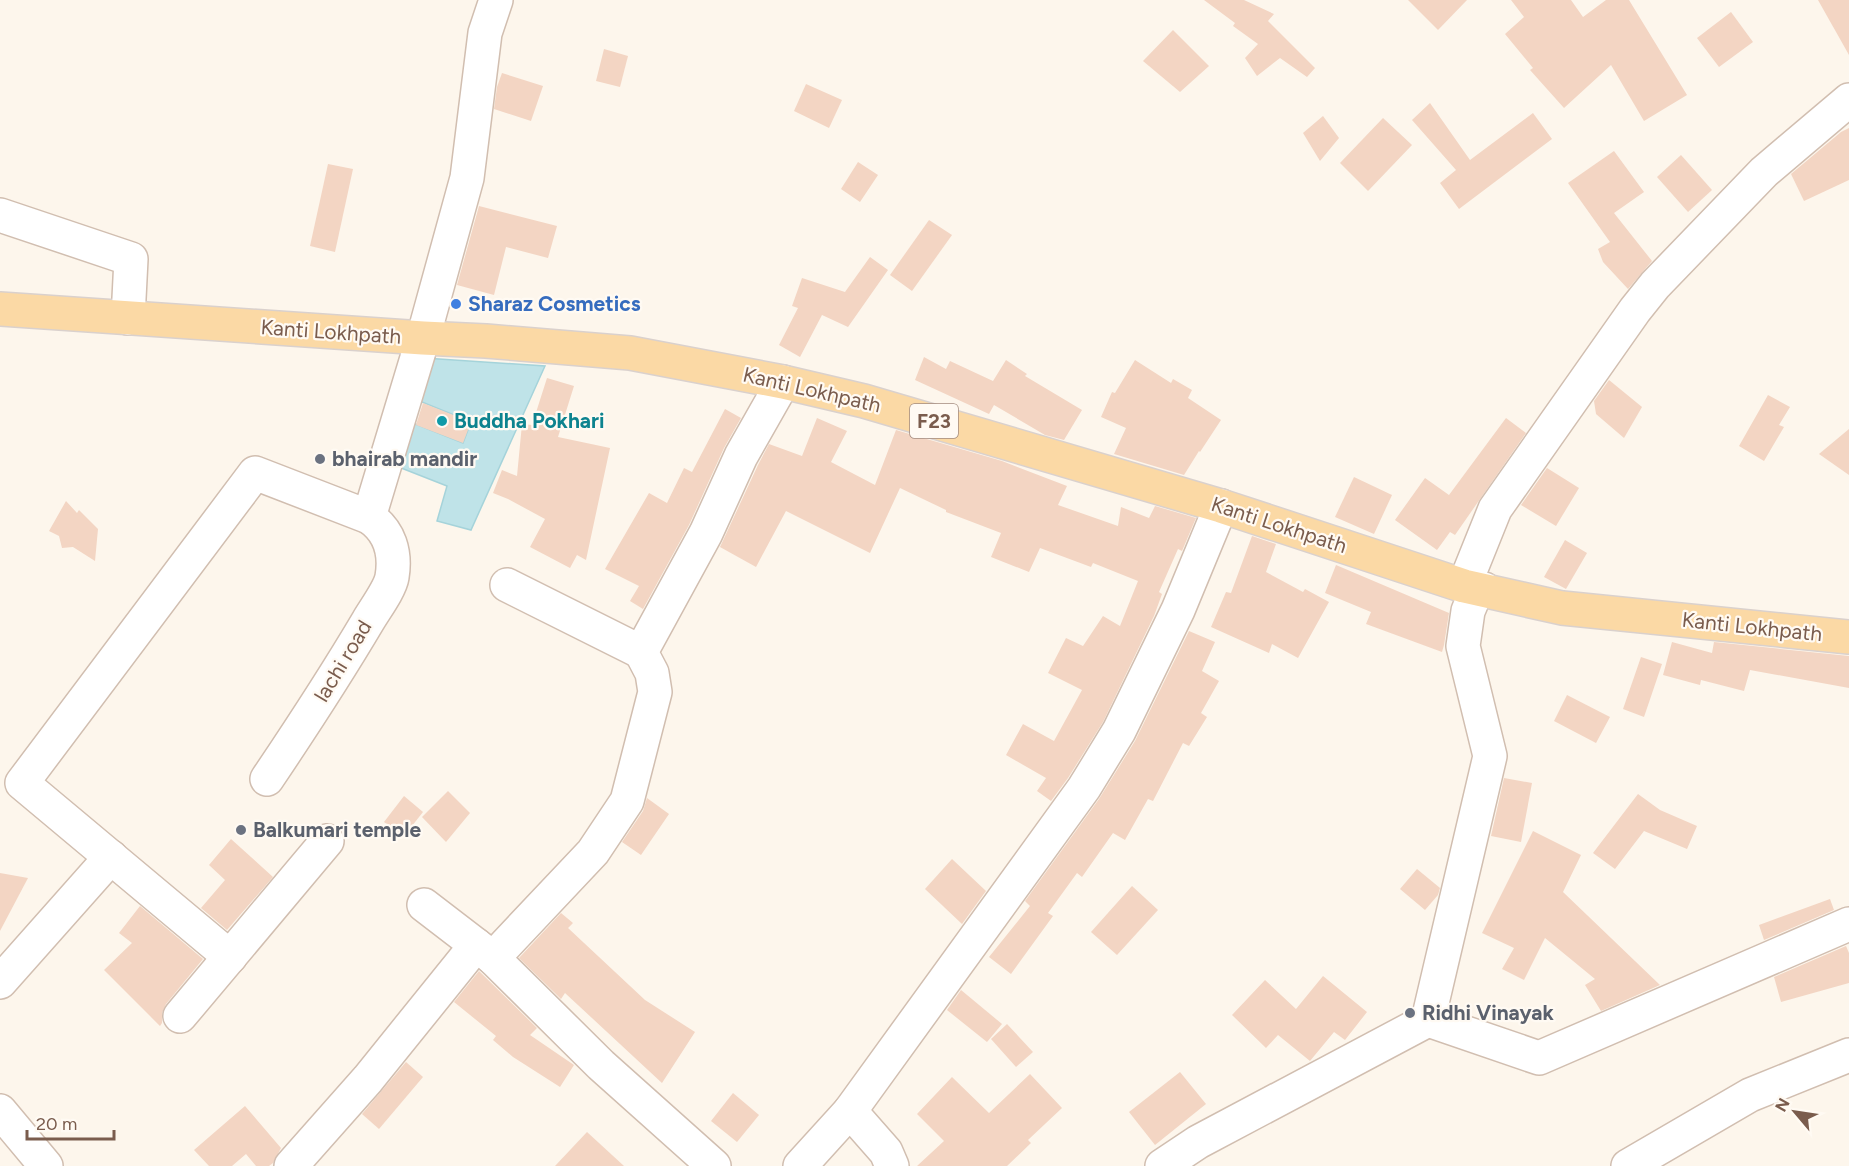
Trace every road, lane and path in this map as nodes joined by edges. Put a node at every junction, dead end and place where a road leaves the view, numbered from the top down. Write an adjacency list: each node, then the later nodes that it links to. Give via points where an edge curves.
1 (496, 0): 6 (street, via 485,33 467,178)
2 (1849, 100): 11 (street, via 1764,172 1635,310 1495,509)
3 (0, 215): 5 (street, via 131,259)
4 (0, 309): 5 (main road, Kanti Lokhpath / F23)
5 (128, 318): 6 (main road, Kanti Lokhpath / F23)
6 (423, 338): 7 (main road, Kanti Lokhpath / F23, via 630,353); 9 (street)
7 (783, 382): 8 (main road, Kanti Lokhpath / F23, via 864,400); 13 (street)
8 (1221, 506): 11 (main road, Kanti Lokhpath / F23); 26 (street, via 1178,610 1113,740 1084,788)
9 (378, 527): 14 (street, lachi road, via 394,557 392,580 334,679); 16 (street, via 255,473 22,783)
10 (507, 585): 13 (street)
11 (1474, 587): 12 (main road, Kanti Lokhpath / F23, via 1562,608); 23 (street, via 1463,646 1490,756)
12 (1849, 637)
13 (641, 652): 19 (street, via 652,673 655,692 627,801 593,852)
14 (267, 779)
15 (327, 841): 20 (street)
16 (111, 857): 20 (street); 21 (street)
17 (424, 905): 19 (street)
18 (1849, 924): 23 (street, via 1539,1058)
19 (484, 952): 28 (street); 29 (street, via 601,1065)
20 (230, 957): 22 (street)
21 (0, 982)
22 (180, 1016)
23 (1428, 1020): 32 (street, via 1198,1142)
24 (1849, 1055): 33 (street, via 1750,1095)
25 (0, 1111): 27 (street)
26 (850, 1112): 30 (street); 31 (street, via 875,1137)
27 (46, 1166)
28 (291, 1166)
29 (714, 1166)
30 (800, 1166)
31 (892, 1166)
32 (1162, 1166)
33 (1628, 1166)

